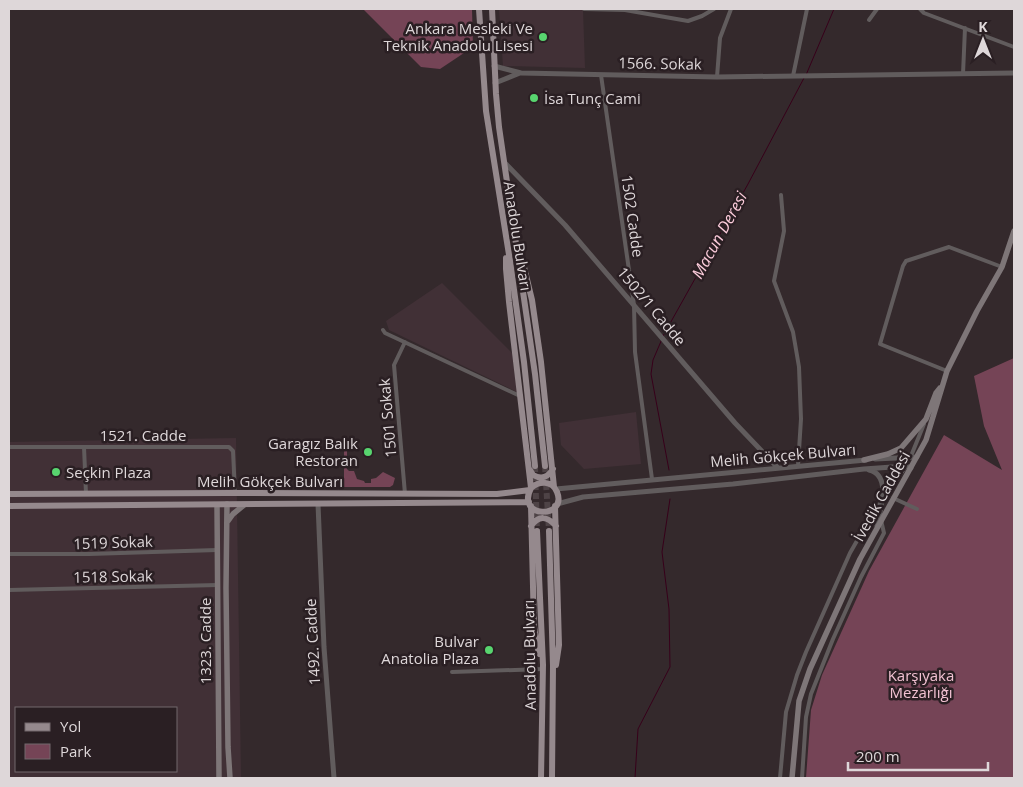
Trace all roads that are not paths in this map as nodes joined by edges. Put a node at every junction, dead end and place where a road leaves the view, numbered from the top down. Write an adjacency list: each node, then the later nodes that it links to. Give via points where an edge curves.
1 (479, 9): 23 (main road, Anadolu Bulvarı, via 486,111)
2 (492, 9): 12 (main road, Anadolu Bulvarı)
3 (584, 9): 4 (street, via 625,10 688,21)
4 (714, 9)
5 (731, 9): 18 (street, via 720,38)
6 (808, 9): 17 (street)
7 (877, 9): 9 (street)
8 (920, 9): 10 (street)
9 (869, 20)
10 (965, 28): 11 (street); 15 (street)
11 (1014, 47)
12 (494, 66): 13 (street); 19 (main road, Anadolu Bulvarı)
13 (521, 73): 16 (street, 1566. Sokak); 19 (street)
14 (1014, 73): 15 (street, 1566. Sokak)
15 (963, 74): 17 (street, 1566. Sokak)
16 (601, 75): 18 (street, 1566. Sokak); 26 (street, 1502 Cadde)
17 (796, 76): 18 (street, 1566. Sokak)
18 (717, 77)
19 (495, 83): 20 (main road, Anadolu Bulvarı)
20 (505, 163): 24 (main road, Anadolu Bulvarı); 26 (street, 1502/1 Cadde, via 566,224)
21 (781, 195): 39 (street, via 784,231 774,281 793,332 799,367)
22 (1014, 234): 25 (main road, İvedik Caddesi)
23 (507, 244): 31 (main road, via 506,269); 37 (main road, Anadolu Bulvarı, via 528,394)
24 (518, 249): 38 (main road, Anadolu Bulvarı); 42 (main road, via 532,300)
25 (1002, 267): 29 (main road, İvedik Caddesi); 29 (street, via 949,248 906,261 880,344)
26 (634, 305): 41 (street, 1502/1 Cadde); 44 (street, 1502 Cadde, via 635,352)
27 (383, 330): 28 (street)
28 (404, 342): 31 (street); 53 (street, 1501 Sokak, via 394,365)
29 (947, 371): 30 (main road, İvedik Caddesi)
30 (943, 384): 32 (main road); 35 (main road, İvedik Caddesi, via 931,427)
31 (520, 396): 37 (main road)
32 (926, 419): 35 (street); 36 (main road, via 901,448)
33 (9, 447): 34 (street, 1521. Cadde)
34 (84, 447): 50 (street, 1521. Cadde, via 229,447 233,451); 52 (street)
35 (914, 457): 36 (street, Melih Gökçek Bulvarı); 40 (main road, İvedik Caddesi)
36 (864, 460): 39 (street, Melih Gökçek Bulvarı)
37 (532, 466): 42 (main road, via 533,475 541,478); 46 (main road)
38 (545, 466)
39 (798, 466): 41 (street, Melih Gökçek Bulvarı)
40 (908, 467): 43 (street, Melih Gökçek Bulvarı); 54 (main road, İvedik Caddesi); 55 (street)
41 (778, 468): 44 (street, Melih Gökçek Bulvarı)
42 (553, 469): 45 (main road)
43 (864, 469): 47 (street, Melih Gökçek Bulvarı); 55 (street, via 879,475)
44 (652, 479): 45 (street, Melih Gökçek Bulvarı); 47 (street)
45 (555, 488): 46 (main road, via 542,482); 61 (main road, via 558,494)
46 (531, 489): 53 (main road, Melih Gökçek Bulvarı, via 497,494); 59 (main road, via 528,494)
47 (652, 491): 61 (street, Melih Gökçek Bulvarı, via 582,497)
48 (217, 493): 49 (main road, Melih Gökçek Bulvarı); 52 (main road, Melih Gökçek Bulvarı); 56 (main road)
49 (227, 493): 50 (main road, Melih Gökçek Bulvarı); 57 (main road)
50 (235, 493): 53 (main road, Melih Gökçek Bulvarı)
51 (9, 494): 52 (main road, Melih Gökçek Bulvarı)
52 (86, 494)
53 (405, 494)
54 (893, 498): 63 (street); 64 (main road, İvedik Caddesi)
55 (880, 503): 68 (street); 85 (street, via 850,553 797,675 786,712)
56 (217, 504): 57 (main road, Melih Gökçek Bulvarı); 62 (main road, Melih Gökçek Bulvarı); 71 (main road, 1323. Cadde)
57 (227, 504): 60 (main road, Melih Gökçek Bulvarı); 65 (main road)
58 (318, 504): 59 (main road, Melih Gökçek Bulvarı); 60 (main road, Melih Gökçek Bulvarı); 82 (street, 1492. Cadde)
59 (530, 504): 61 (main road, via 538,512 549,511); 67 (main road)
60 (244, 505): 65 (main road)
61 (556, 505): 66 (main road)
62 (9, 506)
63 (916, 509)
64 (881, 520): 68 (main road, İvedik Caddesi); 87 (street, via 884,533 861,577 810,694)
65 (227, 523): 79 (main road)
66 (556, 526): 67 (main road, via 545,517); 77 (main road, via 559,645)
67 (531, 527): 75 (main road, via 534,627)
68 (877, 527): 86 (main road, İvedik Caddesi, via 802,691)
69 (538, 531): 75 (main road, Anadolu Bulvarı)
70 (548, 531): 77 (main road, Anadolu Bulvarı)
71 (217, 550): 72 (street, 1519 Sokak); 73 (main road, 1323. Cadde)
72 (9, 554)
73 (218, 585): 74 (street, 1518 Sokak); 78 (main road, 1323. Cadde)
74 (9, 590)
75 (543, 667): 76 (street); 83 (main road, Anadolu Bulvarı)
76 (452, 672)
77 (553, 684): 84 (main road, Anadolu Bulvarı)
78 (219, 753): 79 (main road); 80 (main road, 1323. Cadde)
79 (228, 753): 81 (main road)
80 (219, 778)
81 (230, 778)
82 (334, 778)
83 (541, 778)
84 (552, 778)
85 (780, 778)
86 (792, 778)
87 (802, 778)

